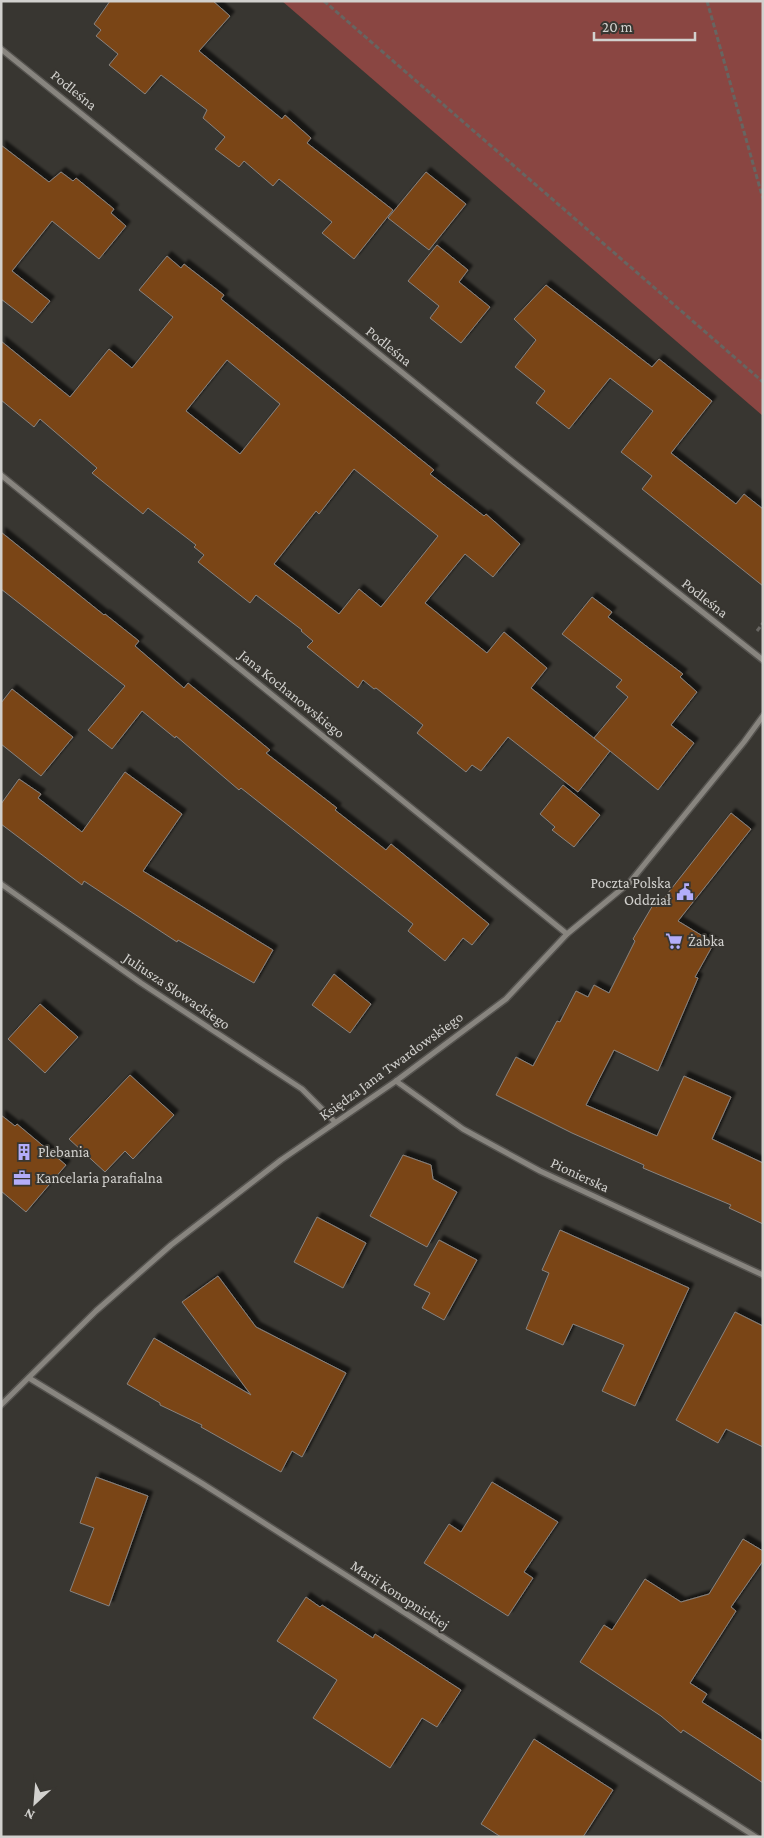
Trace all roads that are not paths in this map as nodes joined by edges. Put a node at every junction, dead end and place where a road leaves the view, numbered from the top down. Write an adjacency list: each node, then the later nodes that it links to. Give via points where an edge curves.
1 (1, 49): 3 (street, Podleśna, via 512,462)
2 (1, 474): 6 (street, Jana Kochanowskiego)
3 (763, 660)
4 (763, 716): 6 (street, Księdza Jana Twardowskiego, via 630,882)
5 (1, 884): 8 (street, Juliusza Słowackiego, via 141,983 302,1089)
6 (567, 934): 7 (street, Księdza Jana Twardowskiego, via 506,998)
7 (396, 1081): 8 (street, Księdza Jana Twardowskiego); 9 (street, Pionierska, via 463,1129 540,1171)
8 (335, 1122): 10 (street, Księdza Jana Twardowskiego, via 171,1245)
9 (763, 1275)
10 (28, 1378): 11 (street, Księdza Jana Twardowskiego); 12 (street, Marii Konopnickiej, via 211,1489)
11 (1, 1405)
12 (756, 1837)

